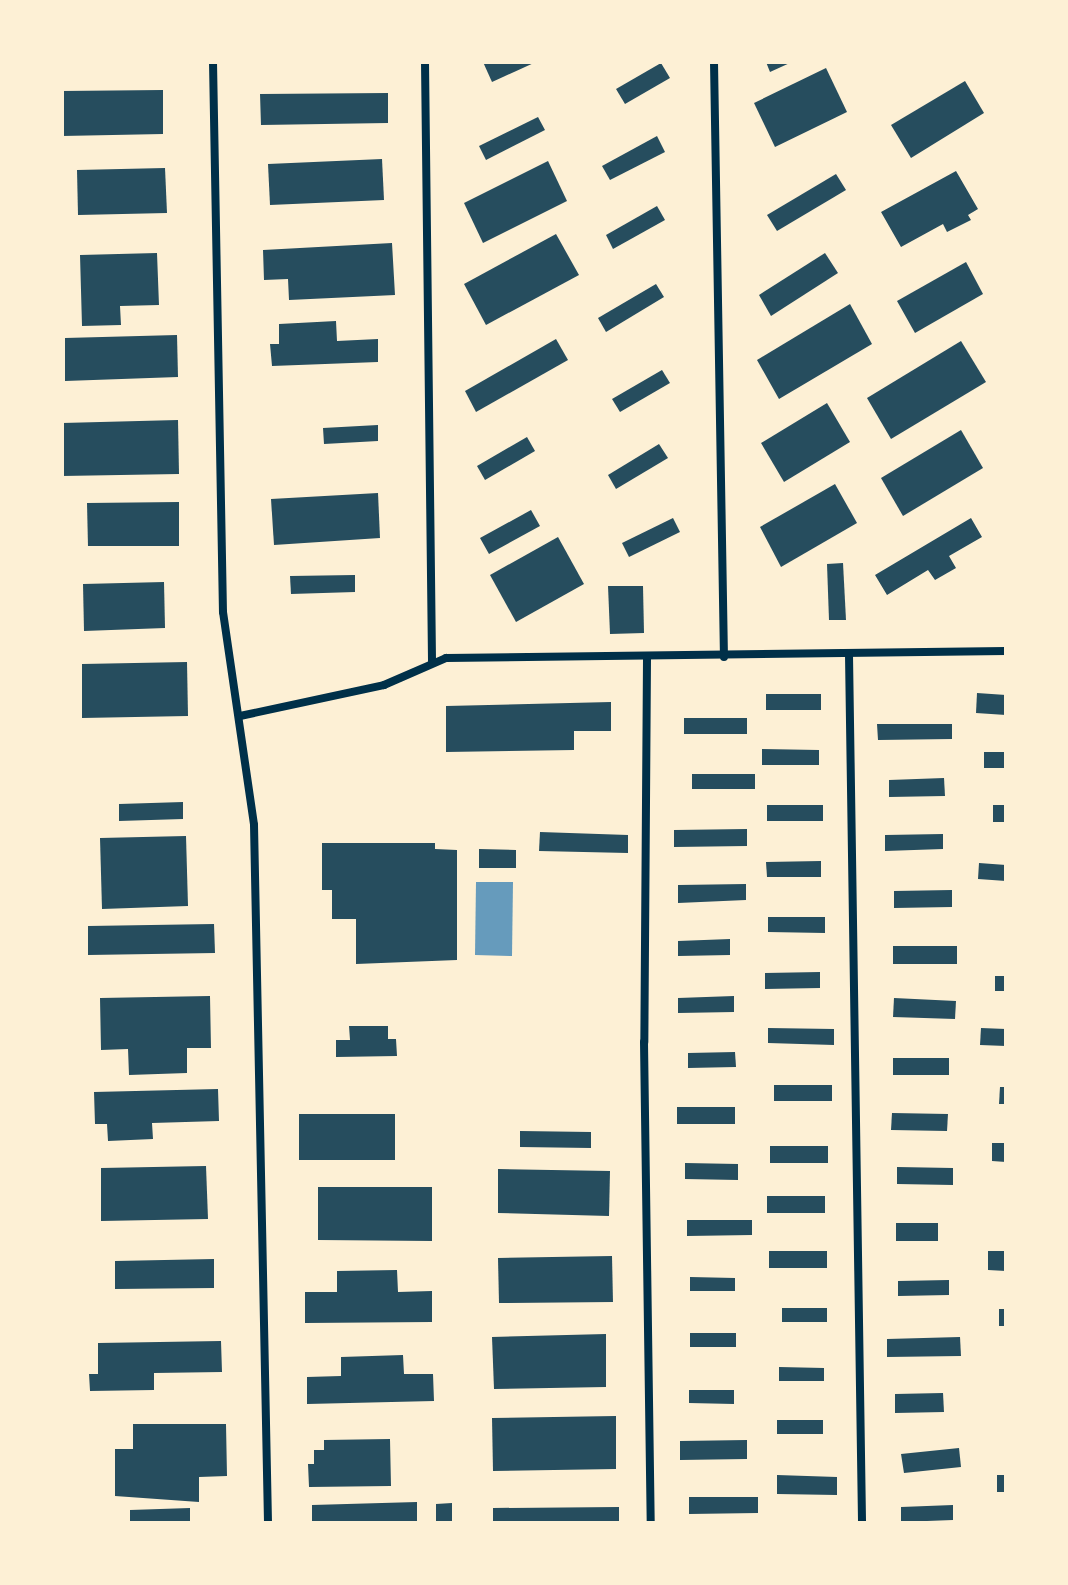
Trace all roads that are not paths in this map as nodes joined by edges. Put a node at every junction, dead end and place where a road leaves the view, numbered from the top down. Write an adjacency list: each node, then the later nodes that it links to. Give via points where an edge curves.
1 (213, 62): 9 (street, via 223,612)
2 (425, 62): 8 (street)
3 (714, 62): 6 (street)
4 (1006, 651): 5 (street)
5 (849, 655): 6 (street); 12 (street)
6 (724, 657): 7 (street)
7 (647, 659): 8 (street, via 463,657); 11 (street, via 644,1042)
8 (432, 663): 9 (street, via 384,685)
9 (240, 716): 10 (street, via 254,825)
10 (268, 1523)
11 (651, 1523)
12 (862, 1523)

